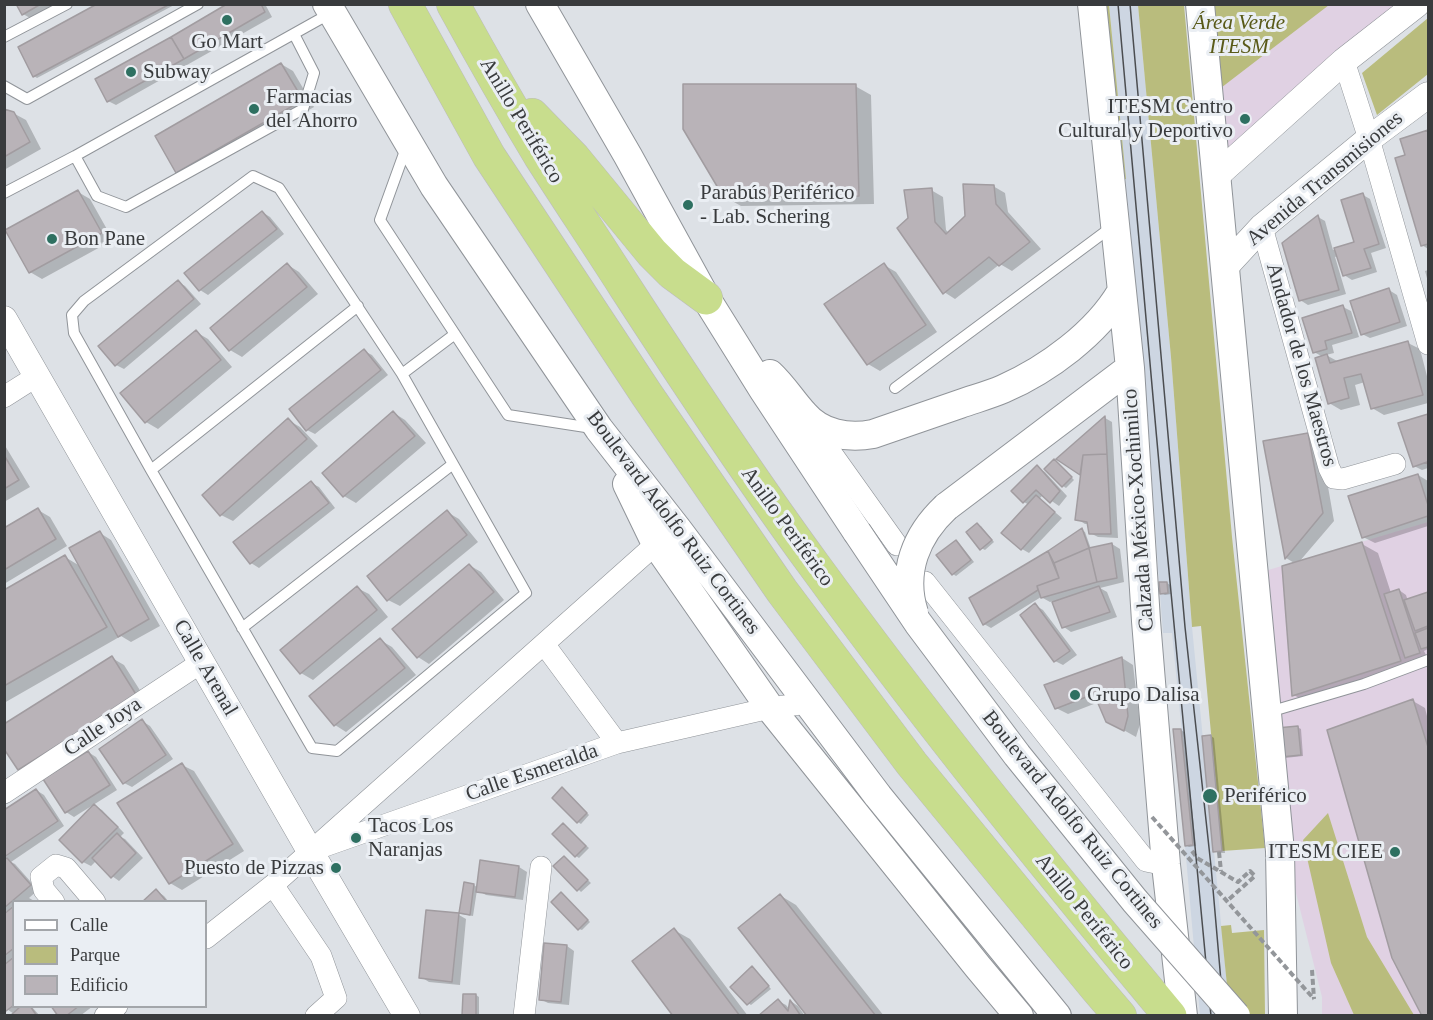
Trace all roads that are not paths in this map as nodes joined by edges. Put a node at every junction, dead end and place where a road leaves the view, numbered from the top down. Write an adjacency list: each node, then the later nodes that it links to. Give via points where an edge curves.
1 (67, 4): 11 (lane)
2 (198, 4): 14 (lane, via 27,99)
3 (405, 4): 67 (highway, Anillo Periférico, via 496,166 782,591 912,764)
4 (453, 4): 13 (highway, Anillo Periférico)
5 (540, 4): 25 (main road, Boulevard Adolfo Ruiz Cortines)
6 (1092, 4): 21 (main road, Calzada México-Xochimilco)
7 (1200, 4): 19 (main road)
8 (1417, 4): 12 (street)
9 (329, 9): 10 (lane); 17 (main road, Boulevard Adolfo Ruiz Cortines)
10 (294, 34): 18 (lane); 18 (lane, via 314,73 303,109 126,207 97,196)
11 (4, 37)
12 (1344, 62): 16 (street); 19 (street)
13 (497, 82): 25 (highway, via 573,158 652,253); 68 (highway, Anillo Periférico, via 675,364 814,566 989,796)
14 (4, 86)
15 (1428, 95): 16 (street, Avenida Transmisiones)
16 (1369, 139): 22 (street, Avenida Transmisiones); 27 (street)
17 (408, 142): 29 (lane, via 380,220); 38 (main road, Boulevard Adolfo Ruiz Cortines)
18 (75, 156): 20 (lane)
19 (1216, 176): 23 (main road)
20 (4, 194)
21 (1115, 224): 24 (main road, Calzada México-Xochimilco); 35 (lane)
22 (1262, 227): 23 (street, Avenida Transmisiones); 40 (street, Andador de los Maestros, via 1334,478)
23 (1225, 267): 52 (main road)
24 (1121, 292): 32 (main road, Calzada México-Xochimilco); 37 (main road, via 1107,313 1074,345 1004,389 862,436 828,431)
25 (706, 298): 30 (main road, Boulevard Adolfo Ruiz Cortines)
26 (358, 306): 33 (lane); 41 (lane); 41 (lane, via 279,188 254,176 84,301 72,315 74,333)
27 (1425, 317): 31 (street)
28 (4, 319): 34 (street, Calle Arenal)
29 (454, 334): 33 (lane); 38 (lane, via 508,415)
30 (729, 336): 37 (main road, via 779,382); 45 (main road, Boulevard Adolfo Ruiz Cortines, bridge)
31 (1428, 344)
32 (1130, 368): 45 (main road, bridge, via 935,517 913,557 910,574 912,607); 56 (main road, Calzada México-Xochimilco)
33 (402, 374): 39 (lane)
34 (37, 376): 36 (street); 49 (street, Calle Arenal)
35 (895, 388)
36 (4, 397)
37 (805, 416): 43 (street)
38 (599, 429): 42 (main road); 50 (main road, Boulevard Adolfo Ruiz Cortines)
39 (453, 464): 46 (lane); 46 (lane, via 526,593 337,750 312,748)
40 (1395, 464)
41 (151, 470): 46 (lane)
42 (656, 544): 47 (street, Calle Esmeralda); 51 (main road)
43 (897, 545)
44 (925, 582): 56 (street, via 1146,861)
45 (918, 623): 70 (main road, Boulevard Adolfo Ruiz Cortines, bridge, via 1017,755 1135,901)
46 (242, 628)
47 (544, 644): 53 (street, Calle Esmeralda); 55 (street, Calle Esmeralda)
48 (1428, 660): 52 (lane)
49 (202, 662): 54 (street, Calle Joya); 55 (street, Calle Arenal)
50 (808, 703): 51 (street, Calle Esmeralda); 66 (main road, Boulevard Adolfo Ruiz Cortines, via 878,796)
51 (771, 708): 53 (street, Calle Esmeralda); 65 (main road)
52 (1267, 713): 71 (main road, via 1280,851)
53 (617, 743): 55 (street, Calle Esmeralda)
54 (4, 793)
55 (310, 851): 58 (street, Calle Esmeralda); 63 (street, Calle Arenal)
56 (1166, 865): 69 (main road, Calzada México-Xochimilco)
57 (541, 867): 64 (street)
58 (273, 885): 61 (street, Calle Esmeralda); 62 (street, via 321,956 336,998)
59 (52, 900): 60 (street, via 44,890 41,877 56,866 66,868)
60 (93, 900)
61 (207, 937)
62 (316, 1016)
63 (407, 1016)
64 (524, 1016)
65 (1019, 1016)
66 (1057, 1016)
67 (1120, 1016)
68 (1170, 1016)
69 (1183, 1016)
70 (1236, 1016)
71 (1282, 1016)

